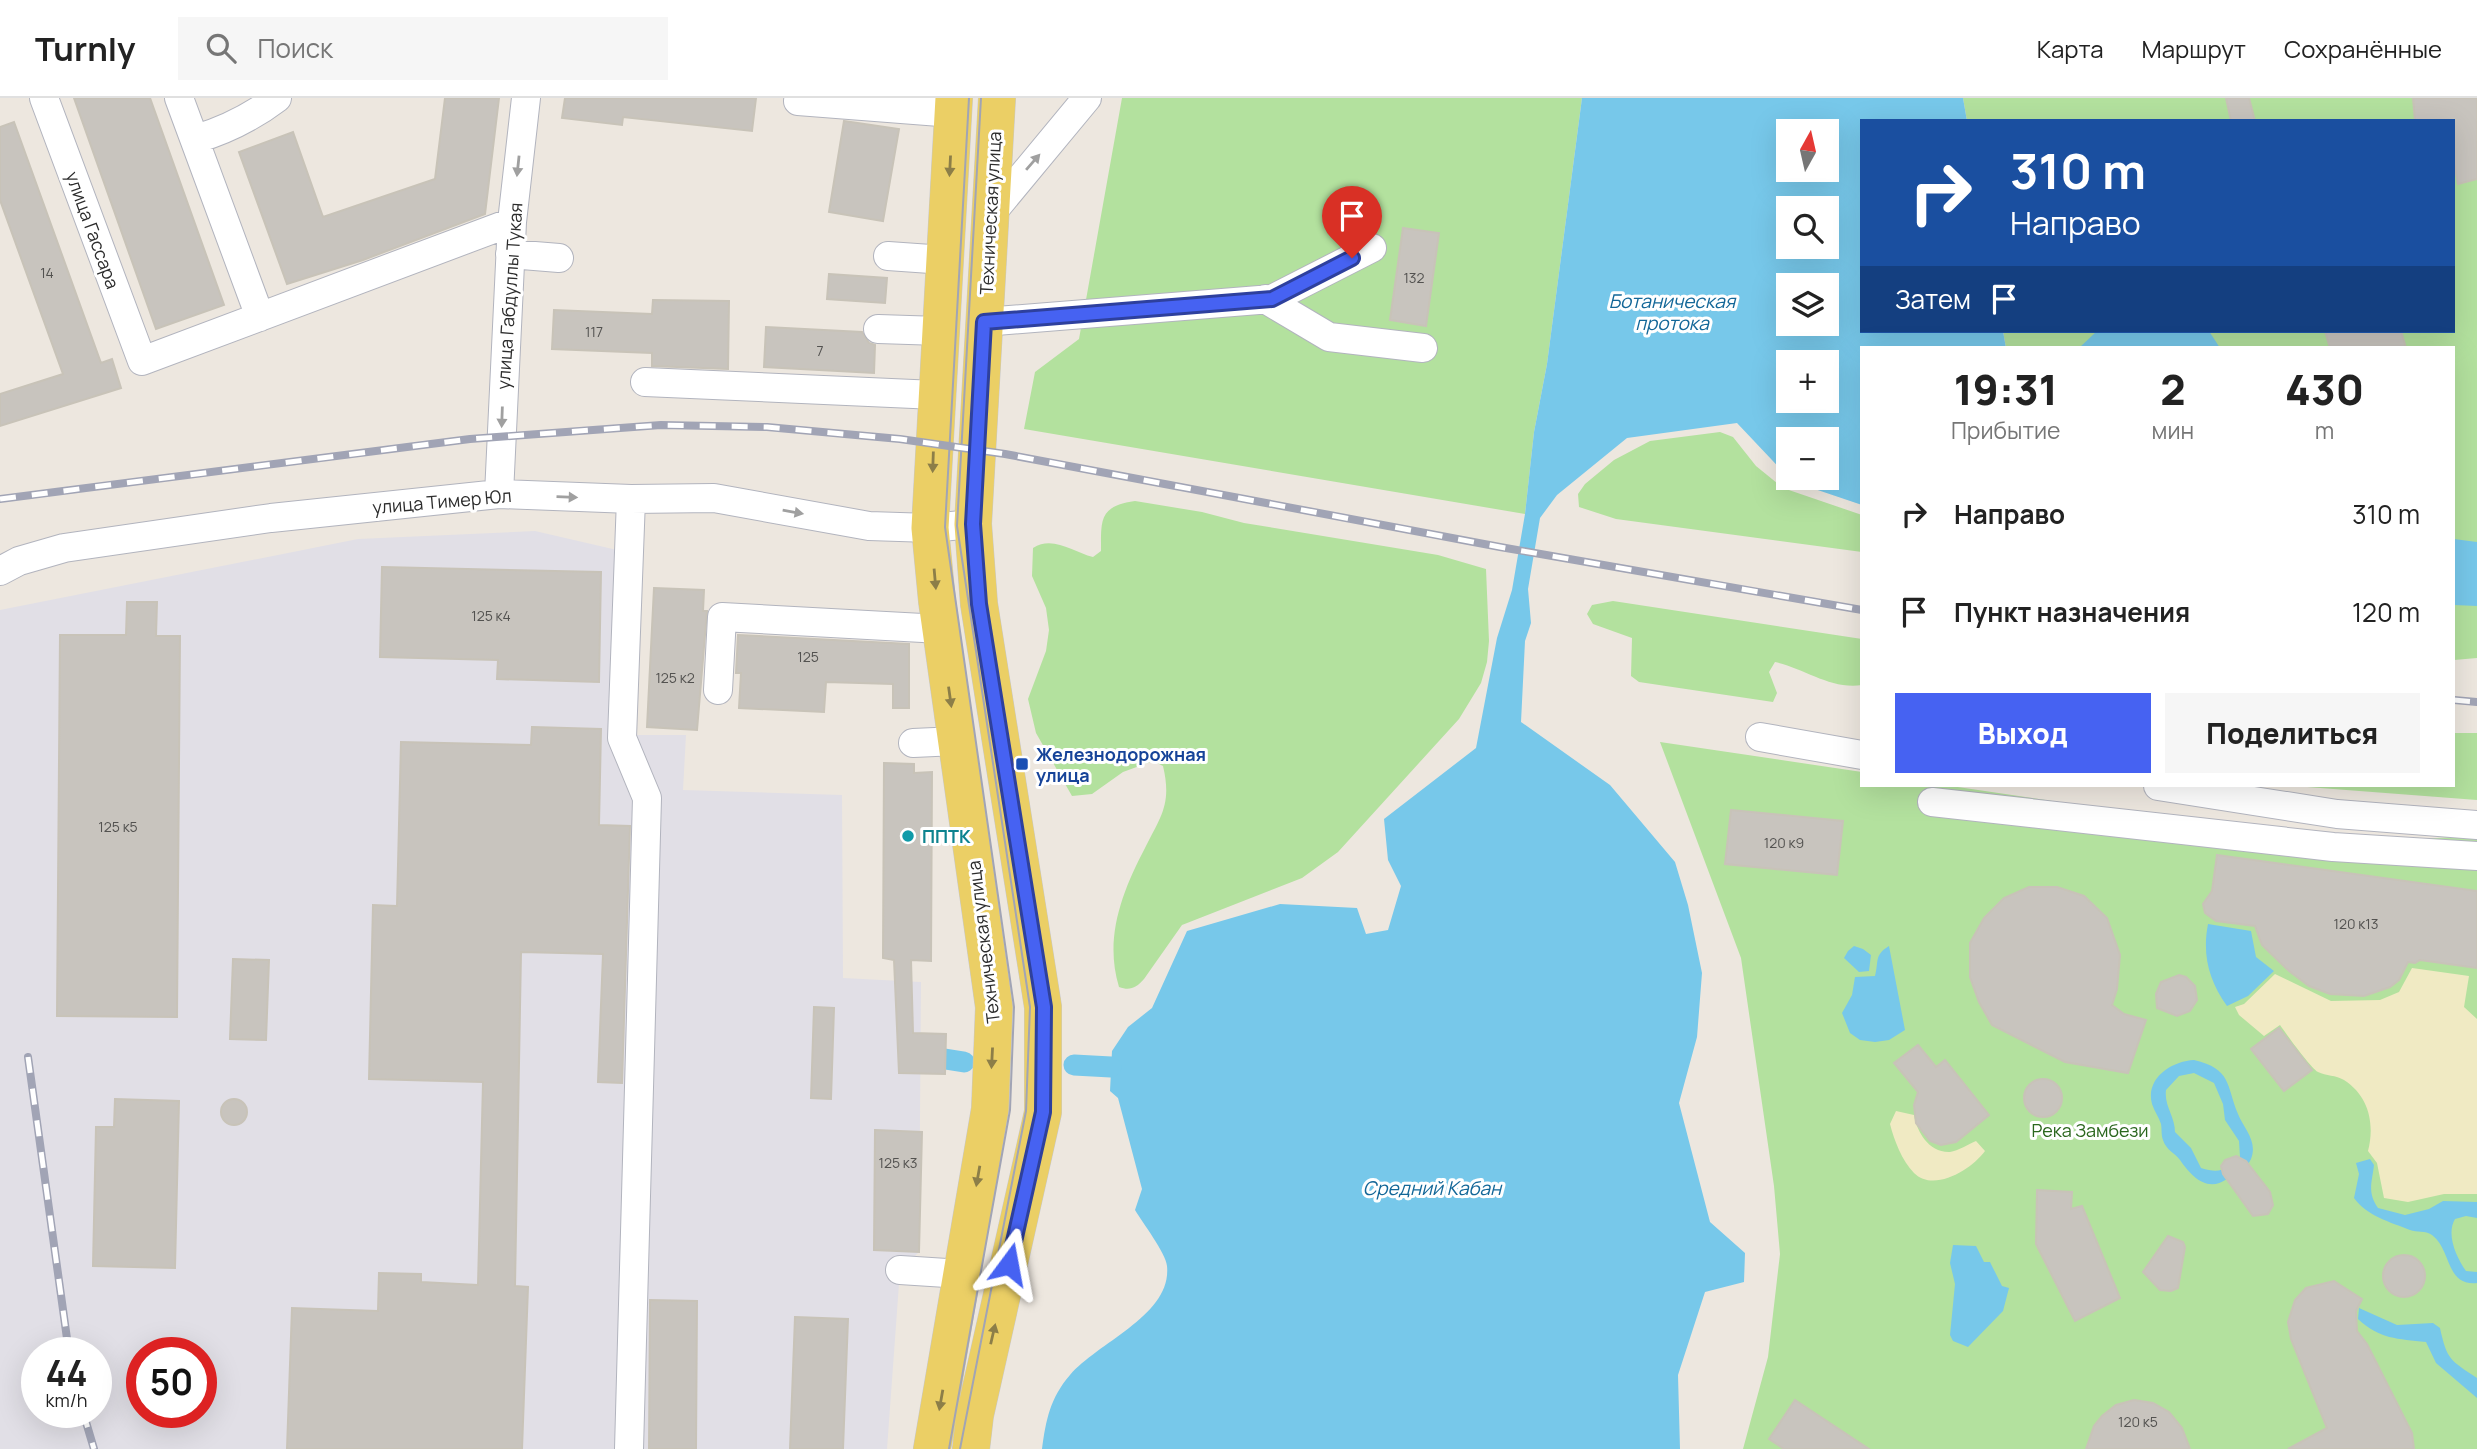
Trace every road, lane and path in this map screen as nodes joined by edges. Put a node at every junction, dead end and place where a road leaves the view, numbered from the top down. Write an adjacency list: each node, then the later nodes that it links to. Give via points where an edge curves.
1 (44, 98): 18 (street, улица Гассара, via 142,361)
2 (179, 98): 9 (street)
3 (277, 98): 9 (street, via 256,114)
4 (526, 98): 11 (street, улица Габдуллы Тукая, one-way to 11)
5 (997, 98): 10 (main road, Техническая улица)
6 (1087, 98): 10 (street, one-way to 6)
7 (798, 101): 8 (street)
8 (954, 106): 16 (main road, Техническая улица, one-way to 16)
9 (196, 139): 18 (street)
10 (990, 215): 19 (main road, Техническая улица)
11 (512, 222): 13 (street, улица Габдуллы Тукая); 18 (street)
12 (1372, 248): 17 (street)
13 (510, 254): 15 (street); 25 (street, улица Габдуллы Тукая, one-way to 25)
14 (888, 256): 16 (street)
15 (559, 258)
16 (945, 260): 21 (main road, Техническая улица)
17 (1265, 299): 19 (street); 22 (street, via 1329,337)
18 (260, 317)
19 (984, 322): 27 (main road, Техническая улица)
20 (878, 328): 21 (street)
21 (940, 331): 24 (main road, Техническая улица)
22 (1423, 348)
23 (645, 382): 24 (street)
24 (936, 395): 28 (main road, Техническая улица, one-way to 28)
25 (499, 494): 26 (street, улица Тимер Юл, one-way to 26); 29 (street, улица Тимер Юл, via 271,518 64,548)
26 (631, 499): 28 (street, улица Тимер Юл, one-way to 28, via 715,498 869,526); 43 (street, via 622,738 647,798)
27 (973, 524): 28 (street, улица Тимер Юл); 45 (main road, Техническая улица, one-way to 27, via 1043,1112 1044,1007 979,604)
28 (930, 528): 30 (main road, Техническая улица, one-way to 30)
29 (0, 571)
30 (941, 629): 31 (street, via 722,617); 33 (main road, Техническая улица, one-way to 33)
31 (718, 690)
32 (1760, 737): 35 (street)
33 (957, 741): 34 (street); 41 (main road, Техническая улица, one-way to 41, via 994,1007 990,1109)
34 (913, 743)
35 (1860, 755)
36 (2164, 787): 38 (street, via 2337,814)
37 (1931, 802): 39 (street, via 2333,847)
38 (2477, 825)
39 (2477, 856)
40 (900, 1269): 41 (street)
41 (951, 1273): 42 (street); 44 (main road, Техническая улица, one-way to 44)
42 (918, 1293)
43 (629, 1449)
44 (932, 1449)
45 (971, 1449)

